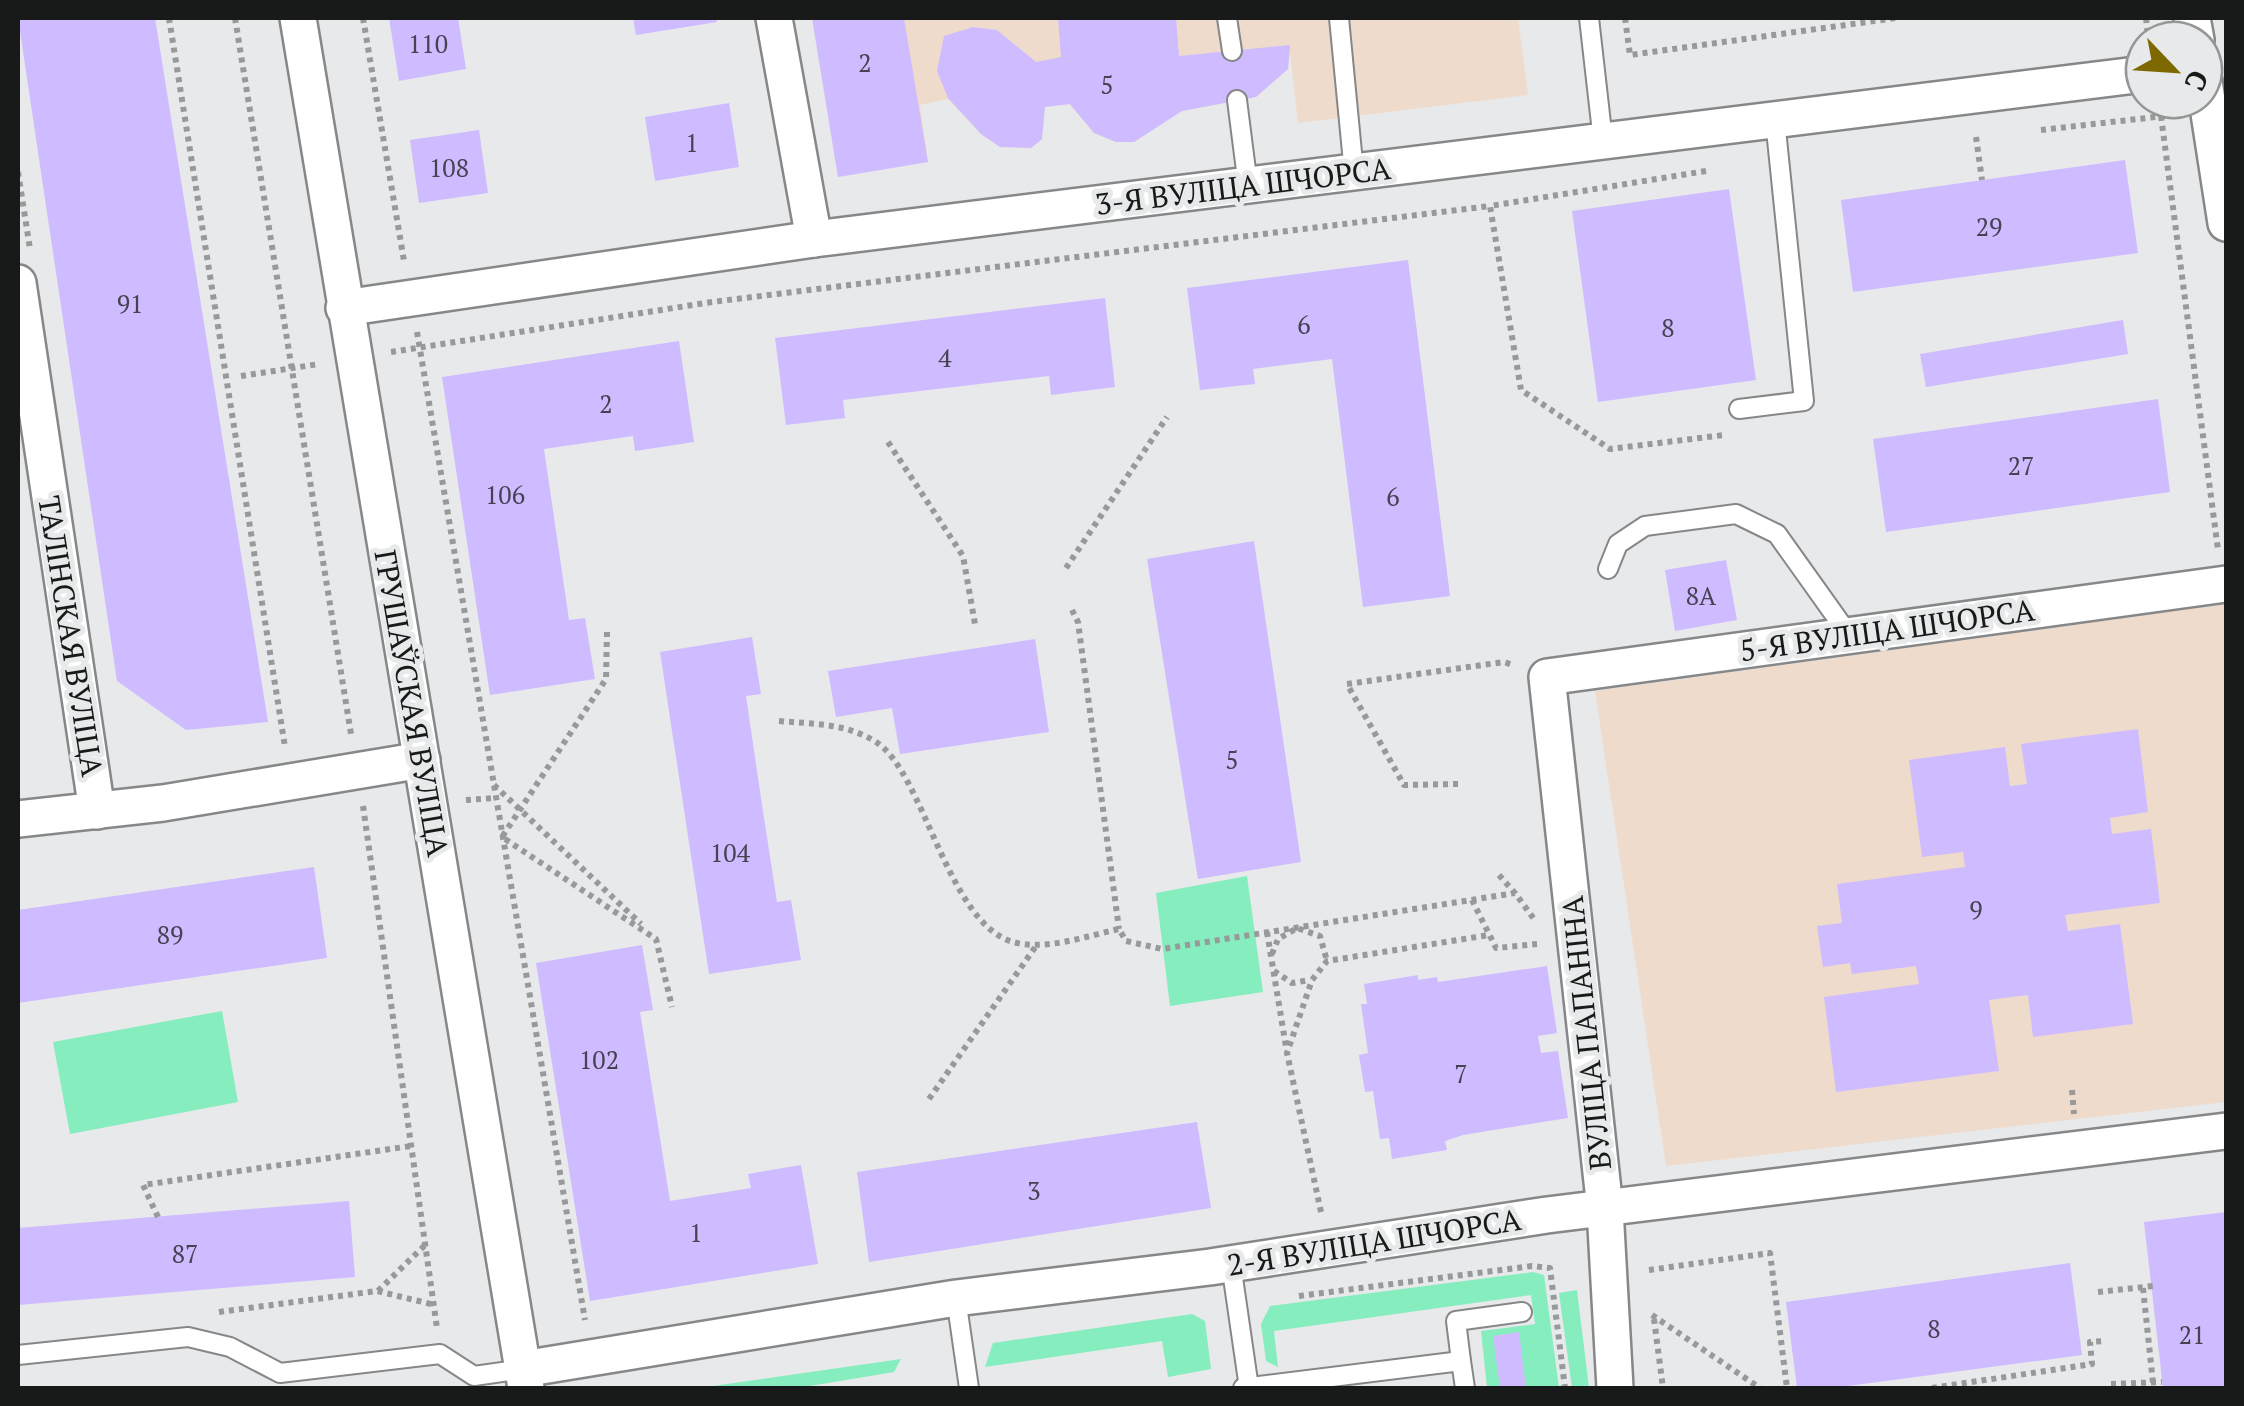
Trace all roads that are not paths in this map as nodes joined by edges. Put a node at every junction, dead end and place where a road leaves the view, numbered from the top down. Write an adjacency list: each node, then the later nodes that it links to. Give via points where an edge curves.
1 (298, 18): 17 (street, ГРУШАЎСКАЯ ВУЛІЦА)
2 (774, 18): 15 (street)
3 (1227, 18): 6 (lane)
4 (1339, 18): 12 (lane)
5 (1589, 18): 11 (lane)
6 (1232, 51)
7 (2124, 76): 9 (street, 3-Я ВУЛІЦА ШЧОРСА)
8 (1238, 100): 13 (lane)
9 (1775, 120): 11 (street, 3-Я ВУЛІЦА ШЧОРСА); 18 (lane, via 1804,401)
10 (2219, 120): 14 (street)
11 (1603, 141): 12 (street, 3-Я ВУЛІЦА ШЧОРСА)
12 (1354, 172): 13 (street, 3-Я ВУЛІЦА ШЧОРСА)
13 (1248, 186): 15 (street, 3-Я ВУЛІЦА ШЧОРСА)
14 (2226, 223)
15 (814, 239): 17 (street, 3-Я ВУЛІЦА ШЧОРСА)
16 (25, 276): 24 (street, ТАЛІНСКАЯ ВУЛІЦА)
17 (344, 308): 23 (street, ГРУШАЎСКАЯ ВУЛІЦА)
18 (1738, 409)
19 (1608, 570): 21 (lane, via 1618,544 1645,526 1736,514 1777,534)
20 (2224, 584): 21 (street, 5-Я ВУЛІЦА ШЧОРСА)
21 (1849, 635): 22 (street, 5-Я ВУЛІЦА ШЧОРСА)
22 (1547, 677): 27 (street, ВУЛІЦА ПАПАНІНА)
23 (422, 760): 24 (street, ТАЛІНСКАЯ ВУЛІЦА); 33 (street, ГРУШАЎСКАЯ ВУЛІЦА)
24 (97, 811): 25 (street, ТАЛІНСКАЯ ВУЛІЦА)
25 (18, 819)
26 (2226, 1131): 27 (street, 2-Я ВУЛІЦА ШЧОРСА)
27 (1605, 1209): 28 (street, 2-Я ВУЛІЦА ШЧОРСА); 37 (street, ВУЛІЦА ПАПАНІНА)
28 (1232, 1264): 29 (street, 2-Я ВУЛІЦА ШЧОРСА); 35 (lane)
29 (956, 1298): 33 (street, 2-Я ВУЛІЦА ШЧОРСА, via 598,1360); 34 (lane)
30 (1522, 1312): 32 (lane, via 1456,1320)
31 (18, 1355): 33 (lane, via 188,1338 230,1347 280,1373 440,1354 474,1376)
32 (1461, 1361): 35 (lane); 36 (lane)
33 (524, 1379)
34 (969, 1388)
35 (1247, 1388)
36 (1466, 1388)
37 (1615, 1388)

